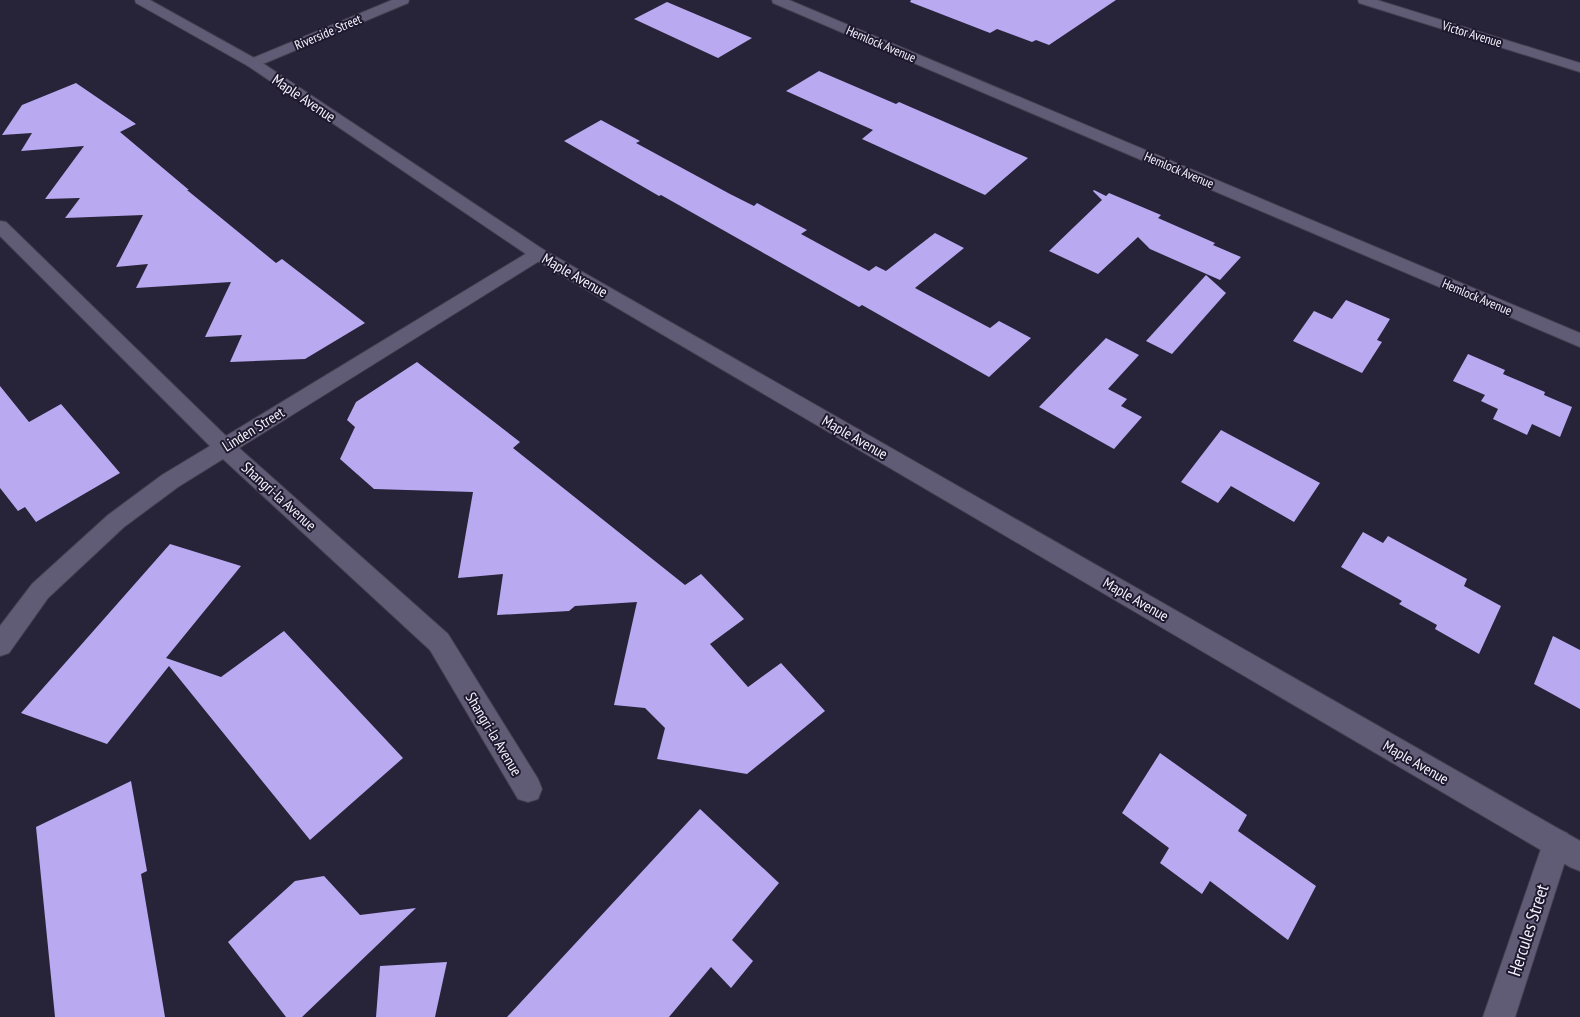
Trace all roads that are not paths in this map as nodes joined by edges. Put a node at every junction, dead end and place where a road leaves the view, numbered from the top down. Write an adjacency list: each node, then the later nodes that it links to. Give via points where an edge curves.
1 (141, 0): 5 (street, Maple Avenue)
2 (403, 0): 5 (street, Riverside Street)
3 (778, 0): 9 (street, Hemlock Avenue)
4 (1364, 0): 6 (street, Victor Avenue)
5 (253, 64): 8 (street, Maple Avenue)
6 (1580, 68)
7 (0, 226): 10 (street, Shangri-la Avenue)
8 (538, 254): 10 (street, Linden Street); 13 (street, Maple Avenue)
9 (1580, 340)
10 (224, 447): 11 (street, Linden Street, via 170,481 116,521 40,591); 12 (street, Shangri-la Avenue, via 439,642)
11 (0, 645)
12 (528, 789)
13 (1568, 850): 14 (street, Hercules Street)
14 (1499, 1017)

